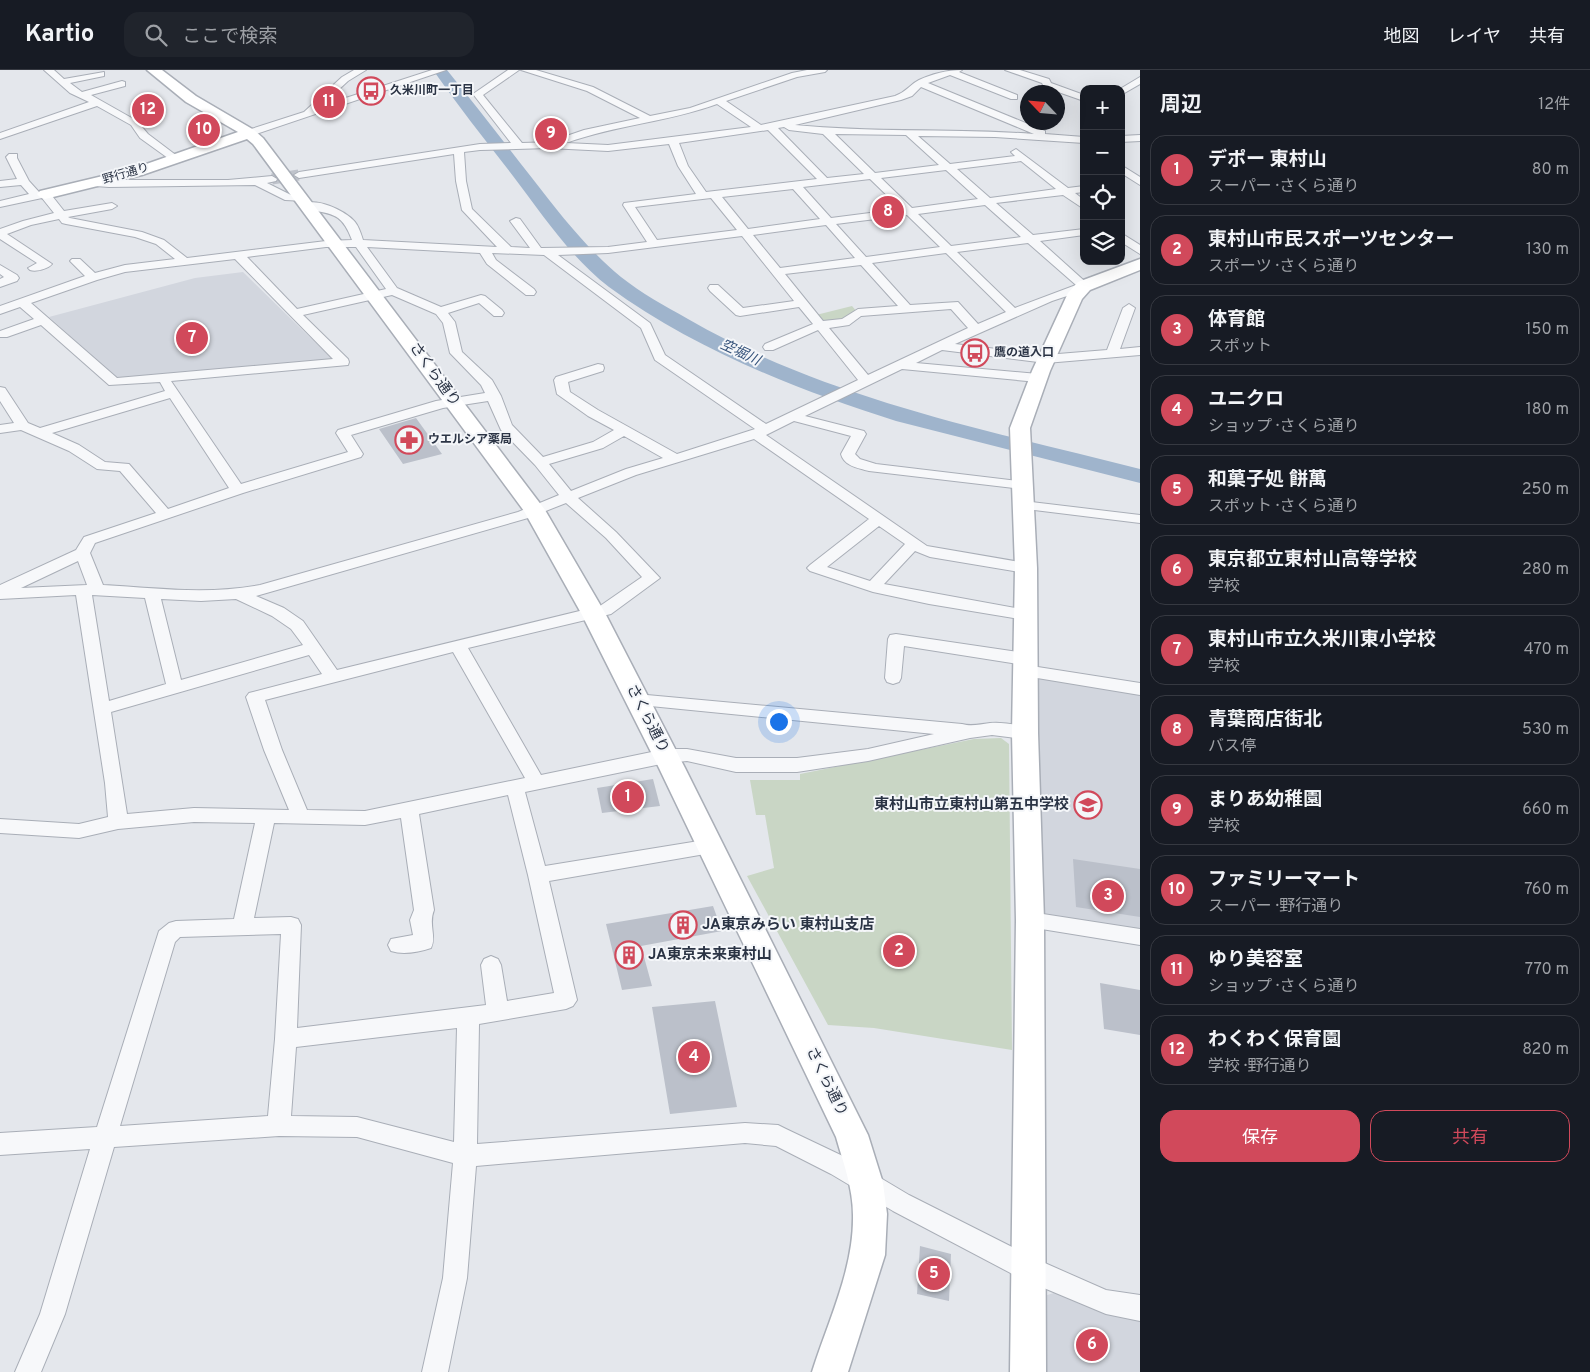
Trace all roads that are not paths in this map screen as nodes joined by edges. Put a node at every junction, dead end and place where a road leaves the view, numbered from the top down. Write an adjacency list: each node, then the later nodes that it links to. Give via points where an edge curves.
1 (49, 70): 14 (street)
2 (154, 70): 30 (street, さくら通り, via 191,99)
3 (361, 70): 24 (street, via 341,77)
4 (441, 70): 24 (street)
5 (514, 70): 39 (street, via 478,94)
6 (526, 70): 25 (street, via 590,89)
7 (822, 70): 11 (street)
8 (1010, 70): 21 (street, via 1046,81 1047,85)
9 (953, 71): 15 (street); 20 (street)
10 (101, 74): 14 (street)
11 (795, 75): 12 (street); 22 (street)
12 (809, 78)
13 (1140, 80): 18 (street)
14 (61, 82): 19 (street)
15 (920, 83): 26 (street, via 909,94 898,98); 35 (street, via 1039,132)
16 (122, 84): 19 (street)
17 (1140, 89): 18 (street)
18 (1125, 91)
19 (81, 95): 23 (street)
20 (1014, 97)
21 (1080, 97)
22 (719, 101): 25 (street); 27 (street)
23 (98, 102): 32 (street); 43 (street, via 134,122 144,136)
24 (305, 116): 30 (street)
25 (651, 120): 38 (street, via 588,132)
26 (774, 126): 27 (street); 28 (street); 50 (street)
27 (759, 128): 37 (street)
28 (826, 131): 29 (street); 46 (street)
29 (908, 132): 31 (street); 44 (street)
30 (249, 133): 43 (street, 野行通り); 57 (street, さくら通り)
31 (995, 134): 35 (street); 42 (street)
32 (0, 136)
33 (1080, 137): 35 (street)
34 (1140, 138): 36 (street)
35 (1066, 139)
36 (1125, 139)
37 (672, 141): 38 (street, via 608,148); 59 (street, via 683,166)
38 (549, 145): 39 (street)
39 (517, 146): 40 (street)
40 (459, 150): 57 (street); 76 (street, via 467,210)
41 (13, 156): 48 (street)
42 (1024, 158): 44 (street); 56 (street)
43 (176, 159): 51 (street, 野行通り)
44 (949, 167): 46 (street); 60 (street)
45 (1125, 171): 53 (street, via 1140,182)
46 (873, 176): 50 (street); 64 (street)
47 (272, 179): 49 (street)
48 (24, 182): 52 (street); 58 (street)
49 (257, 182): 51 (street); 57 (street, via 289,198)
50 (825, 182): 54 (street)
51 (95, 183): 58 (street, 野行通り)
52 (0, 184)
53 (1125, 184)
54 (796, 186): 59 (street); 67 (street)
55 (1080, 190): 56 (street)
56 (1066, 192): 60 (street); 61 (street)
57 (303, 193): 73 (street, さくら通り)
58 (41, 195): 62 (street, 野行通り); 65 (street)
59 (710, 197): 69 (street); 74 (street, via 628,206)
60 (988, 202): 64 (street); 71 (street)
61 (1080, 203)
62 (0, 204)
63 (112, 206): 65 (street)
64 (910, 212): 67 (street); 77 (street)
65 (60, 215): 68 (street); 81 (street, via 66,221 138,234 160,242)
66 (516, 222): 79 (street)
67 (828, 222): 69 (street); 82 (street)
68 (0, 233): 85 (street, via 46,264)
69 (745, 233): 74 (street); 87 (street)
70 (1080, 233): 71 (street)
71 (1030, 239): 77 (street); 90 (street)
72 (1125, 239): 78 (street)
73 (347, 244): 75 (street); 80 (street); 93 (street, さくら通り)
74 (655, 245): 79 (street)
75 (484, 250): 76 (street); 92 (street, via 491,262)
76 (508, 250): 79 (street)
77 (949, 250): 82 (street); 102 (street)
78 (1140, 251)
79 (542, 252): 125 (street, via 646,326 660,357)
80 (237, 254): 81 (street); 100 (street)
81 (184, 260): 88 (street)
82 (863, 261): 87 (street); 97 (street)
83 (76, 262): 88 (street)
84 (1140, 264): 90 (street)
85 (34, 268)
86 (0, 269): 89 (street, via 17,277)
87 (777, 272): 95 (street)
88 (93, 277): 94 (street)
89 (0, 283)
90 (1084, 286): 102 (street); 111 (street, via 1074,297)
91 (714, 288): 95 (street, via 740,312)
92 (530, 292)
93 (383, 293): 99 (street); 100 (street); 120 (street, さくら通り)
94 (22, 302): 98 (street); 103 (street)
95 (802, 303): 104 (street)
96 (1129, 308): 110 (street)
97 (906, 309): 104 (street, via 858,314 845,322); 105 (street, via 954,304)
98 (0, 310)
99 (440, 311): 101 (street, via 481,299); 119 (street, via 449,322 456,353 487,383)
100 (294, 312): 114 (street, via 343,362)
101 (498, 313)
102 (1014, 313): 105 (street)
103 (43, 320): 106 (street); 114 (street, via 114,382)
104 (820, 325): 108 (street); 116 (street)
105 (976, 329): 107 (street)
106 (3, 334)
107 (940, 346): 111 (street); 112 (street)
108 (769, 347)
109 (1140, 351): 110 (street)
110 (1112, 353): 111 (street)
111 (1046, 358): 115 (street)
112 (899, 365): 115 (street); 116 (street)
113 (598, 368): 124 (street, via 561,380 564,394)
114 (163, 378): 118 (street)
115 (1038, 378): 130 (street, via 1020,430)
116 (866, 380): 121 (street)
117 (0, 391): 122 (street)
118 (172, 393): 126 (street); 129 (street)
119 (494, 396): 120 (street); 128 (street, via 506,427)
120 (453, 402): 129 (street, via 342,433 356,454); 132 (street, さくら通り)
121 (793, 416): 125 (street); 130 (street, via 859,434 848,454 855,462)
122 (23, 426): 123 (street); 126 (street)
123 (0, 429)
124 (625, 430): 127 (street); 128 (street, via 598,445)
125 (760, 432): 127 (street); 134 (street)
126 (40, 433): 133 (street, via 74,448 102,466 124,467)
127 (674, 458): 131 (street)
128 (540, 462): 131 (street)
129 (238, 490): 133 (street)
130 (1022, 495): 135 (street); 138 (street)
131 (568, 497): 132 (street); 144 (street, via 652,578 605,610)
132 (534, 510): 143 (street); 144 (street, さくら通り)
133 (165, 514): 137 (street, via 90,540)
134 (878, 518): 136 (street); 139 (street, via 815,568)
135 (1140, 519)
136 (914, 544): 138 (street, via 930,552); 139 (street)
137 (82, 553): 140 (street); 142 (street)
138 (1026, 568): 145 (street)
139 (873, 587): 145 (street)
140 (90, 590): 141 (street); 142 (street); 154 (street)
141 (152, 592): 143 (street, via 210,596); 151 (street)
142 (0, 593)
143 (241, 594): 147 (street, via 278,612 297,626)
144 (593, 613): 146 (street); 153 (street, さくら通り)
145 (1025, 615): 148 (street)
146 (458, 645): 149 (street); 158 (street)
147 (313, 648): 149 (street); 151 (street)
148 (1025, 665): 150 (street, via 896,639); 152 (street); 156 (street)
149 (334, 677): 162 (street, via 255,697)
150 (893, 678)
151 (174, 688): 154 (street)
152 (1140, 689)
153 (636, 700): 155 (street, via 953,727); 157 (street, さくら通り)
154 (101, 709): 163 (street)
155 (970, 732): 156 (street, via 992,729); 157 (street, via 868,755 796,765 736,765 687,755)
156 (1026, 733): 167 (street)
157 (666, 756): 158 (street); 165 (street, さくら通り)
158 (536, 782): 159 (street)
159 (515, 787): 160 (street); 166 (street)
160 (409, 809): 162 (street, via 365,818); 170 (street, via 424,910 420,920 424,942)
161 (266, 817): 162 (street); 163 (street, via 194,815); 168 (street)
162 (300, 817)
163 (118, 822): 164 (street, via 79,830)
164 (0, 826)
165 (710, 846): 166 (street); 179 (street, さくら通り, via 852,1135)
166 (538, 875): 172 (street, via 566,1000)
167 (1030, 920): 169 (street); 180 (street)
168 (242, 927): 174 (street, via 291,925); 176 (street, via 176,928 166,937)
169 (1140, 937)
170 (398, 945)
171 (491, 965): 172 (street)
172 (498, 1011): 173 (street)
173 (468, 1017): 174 (street); 178 (street)
174 (286, 1038): 175 (street)
175 (279, 1126): 176 (street); 178 (street, via 357,1127)
176 (107, 1137): 177 (street); 182 (street, via 52,1314)
177 (0, 1144)
178 (465, 1156): 179 (street, via 745,1133 778,1136); 183 (street, via 454,1278)
179 (866, 1183): 180 (street); 184 (street, さくら通り, via 870,1214 868,1255)
180 (1029, 1269): 181 (street, via 1106,1302); 185 (street)
181 (1140, 1308)
182 (28, 1372)
183 (435, 1372)
184 (830, 1372)
185 (1028, 1372)

